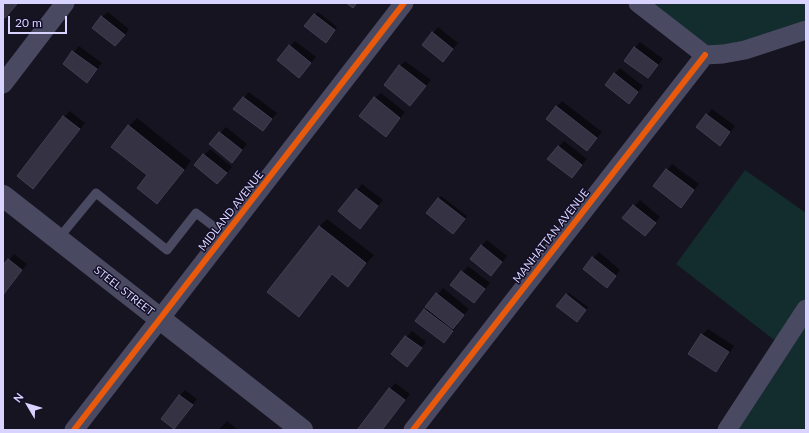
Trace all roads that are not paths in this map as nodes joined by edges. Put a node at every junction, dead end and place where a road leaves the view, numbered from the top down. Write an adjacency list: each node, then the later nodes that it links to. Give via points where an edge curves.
1 (65, 3): 6 (street)
2 (404, 3): 8 (street, MIDLAND AVENUE)
3 (638, 3): 5 (street)
4 (806, 30): 5 (street, via 745,50)
5 (705, 54): 14 (street, MANHATTAN AVENUE)
6 (3, 84)
7 (3, 196): 9 (street, STEEL STREET)
8 (225, 235): 9 (lane, via 196,213 167,250 96,193); 11 (street, MIDLAND AVENUE)
9 (58, 239): 11 (street, STEEL STREET)
10 (806, 309): 15 (street)
11 (160, 319): 12 (street, MIDLAND AVENUE); 13 (street, STEEL STREET)
12 (74, 430)
13 (302, 430)
14 (413, 430)
15 (727, 430)

